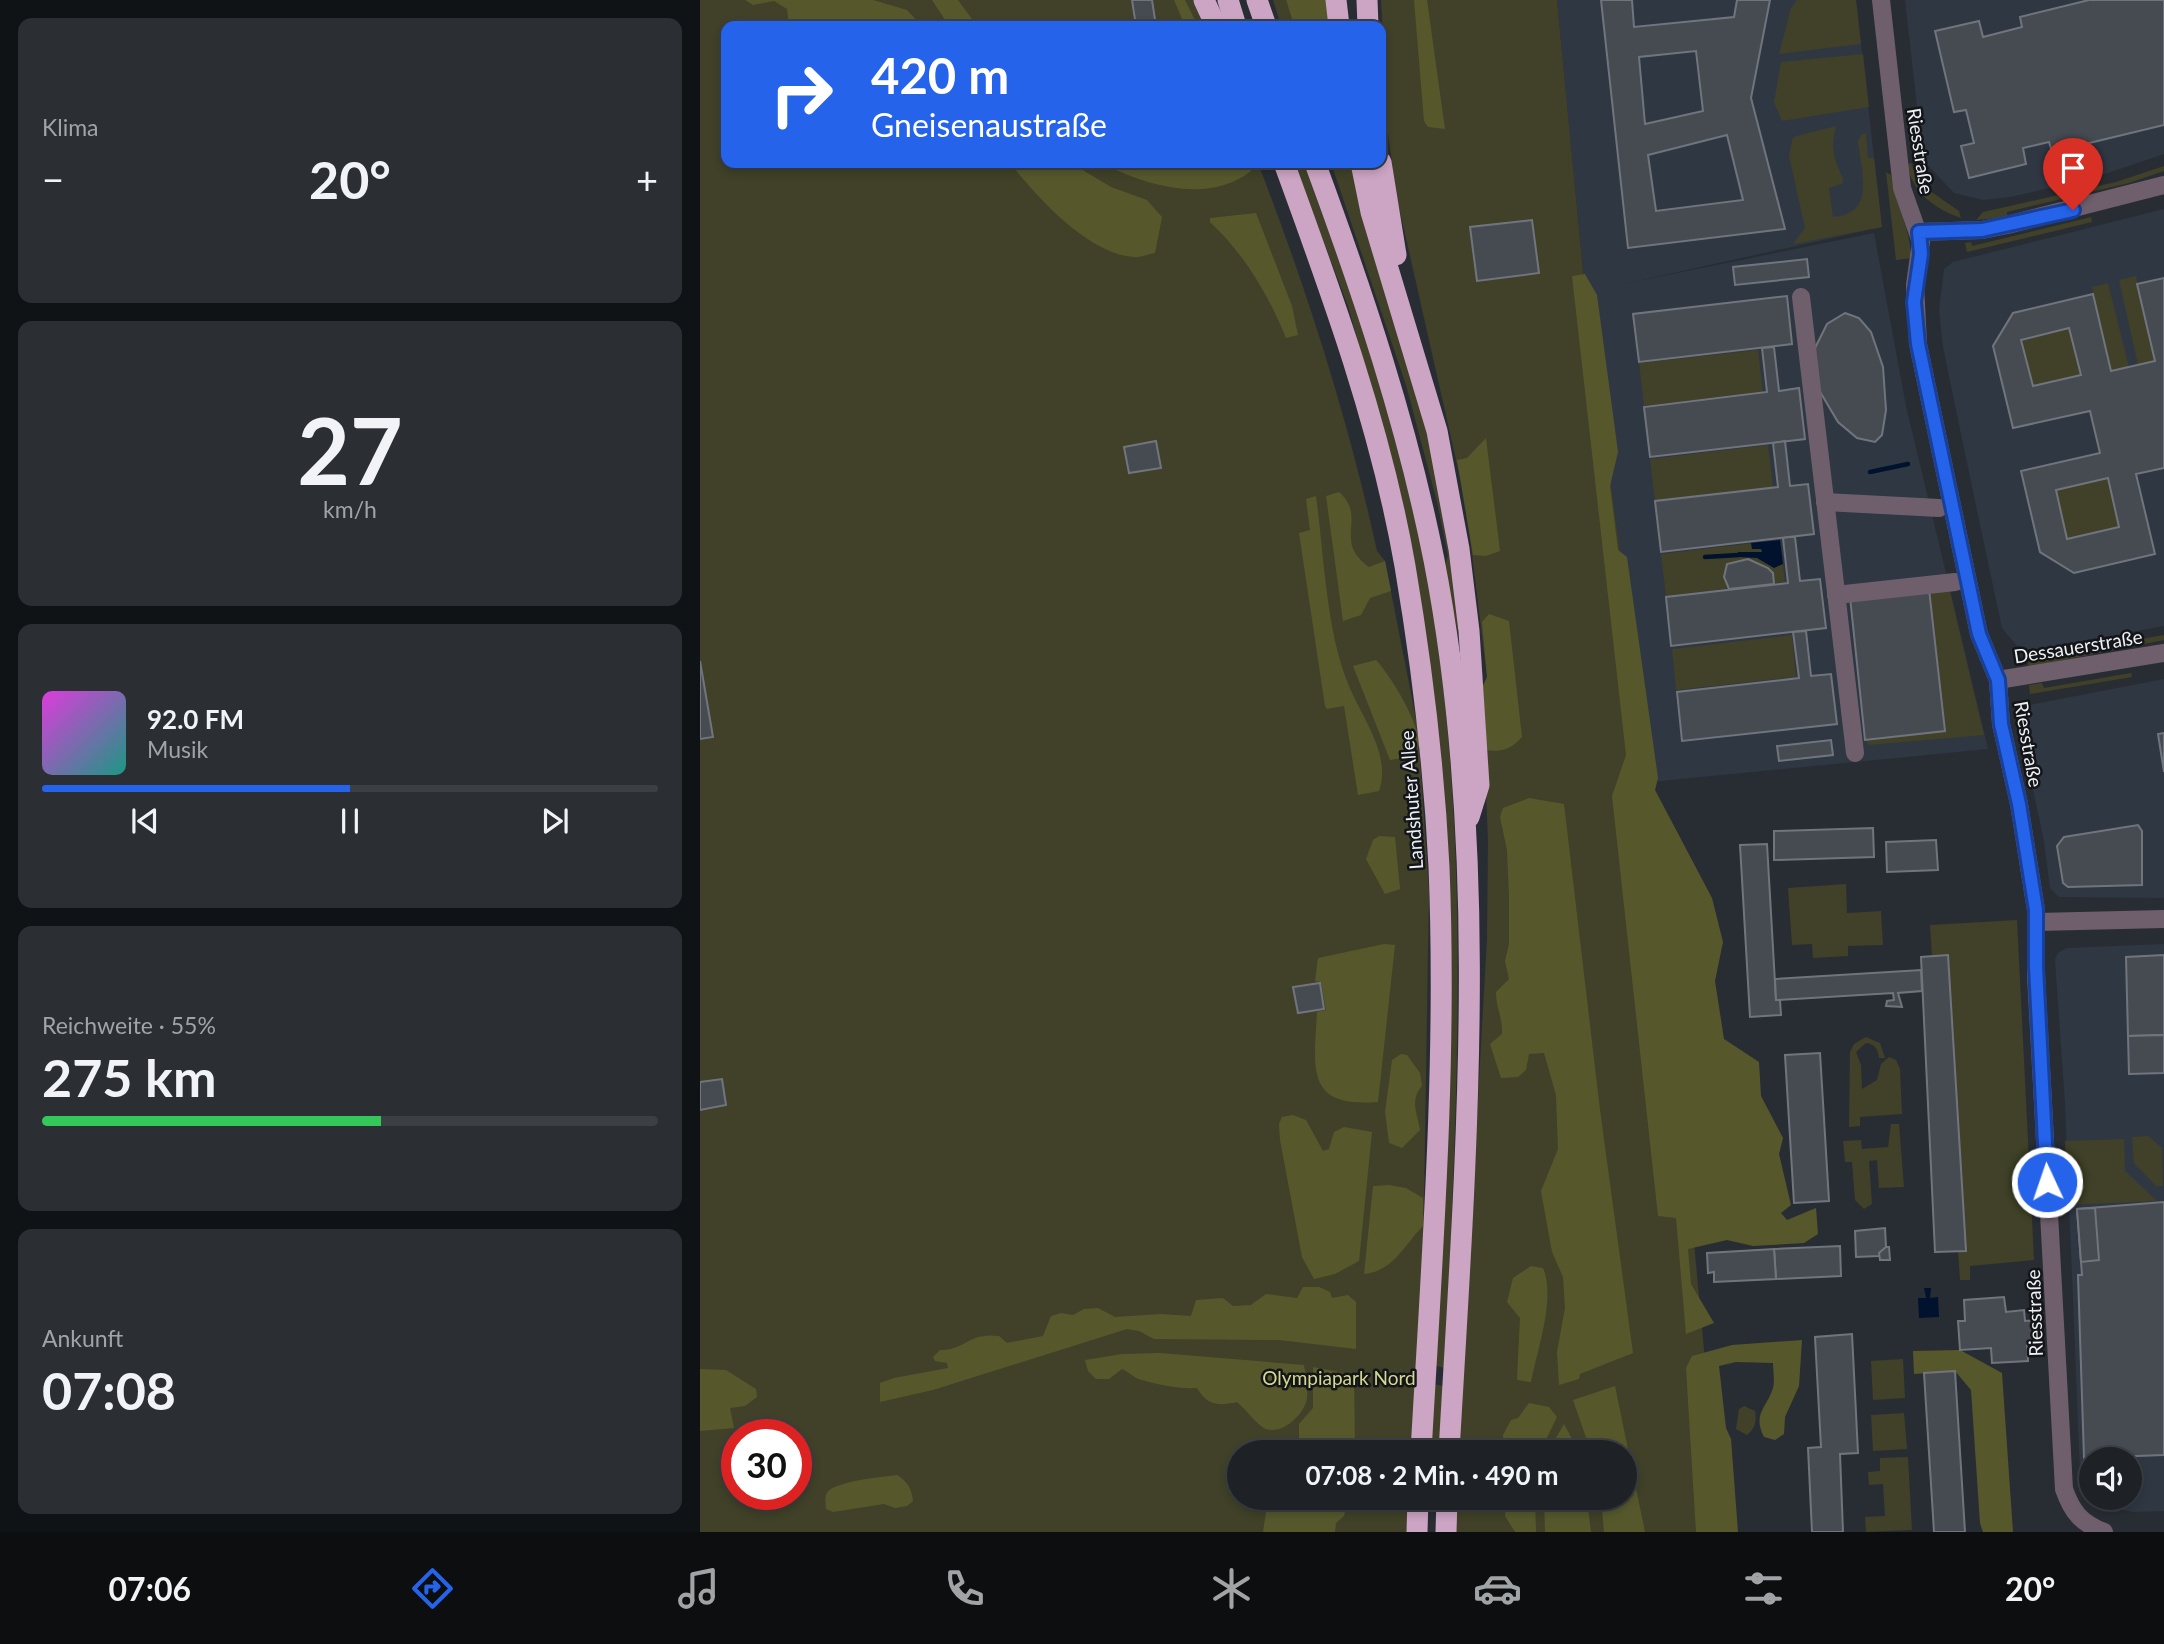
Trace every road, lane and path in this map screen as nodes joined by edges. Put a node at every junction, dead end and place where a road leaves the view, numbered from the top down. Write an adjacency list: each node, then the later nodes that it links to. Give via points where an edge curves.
1 (1204, 0): 7 (highway)
2 (1228, 0): 8 (highway)
3 (1256, 0): 9 (highway)
4 (1336, 0): 10 (highway)
5 (1367, 0): 11 (highway)
6 (1881, 0): 17 (street, Riesstraße, via 1900,177)
7 (1214, 21)
8 (1234, 21)
9 (1264, 21)
10 (1338, 21)
11 (1368, 21)
12 (1286, 168): 30 (highway, Landshuter Allee, via 1351,354 1379,452 1405,564 1426,705 1439,866 1440,982)
13 (1317, 168): 27 (highway, via 1404,431 1434,559 1455,700)
14 (1362, 168): 19 (highway, via 1400,314)
15 (1382, 168): 19 (highway)
16 (2164, 185): 17 (street, via 2007,225)
17 (1919, 232): 25 (street, Riesstraße, via 1921,254 1914,293 1918,344 1979,634)
18 (1801, 297): 20 (street)
19 (1412, 343): 27 (highway, via 1447,479 1469,631 1479,785)
20 (1825, 502): 21 (street); 23 (street)
21 (1938, 508)
22 (1955, 582): 23 (street)
23 (1836, 595): 26 (street)
24 (2164, 653): 25 (street, Dessauerstraße)
25 (1998, 680): 29 (street, Riesstraße, via 2001,724)
26 (1855, 753)
27 (1465, 834): 31 (highway, via 1468,1061)
28 (2164, 919): 29 (street)
29 (2037, 922): 34 (street, Riesstraße, via 2060,1442 2064,1489)
30 (1422, 1440)
31 (1450, 1440)
32 (1418, 1510): 35 (highway)
33 (1447, 1510): 36 (highway)
34 (2075, 1527): 37 (street, Riesstraße)
35 (1417, 1532)
36 (1446, 1532)
37 (2104, 1532)

